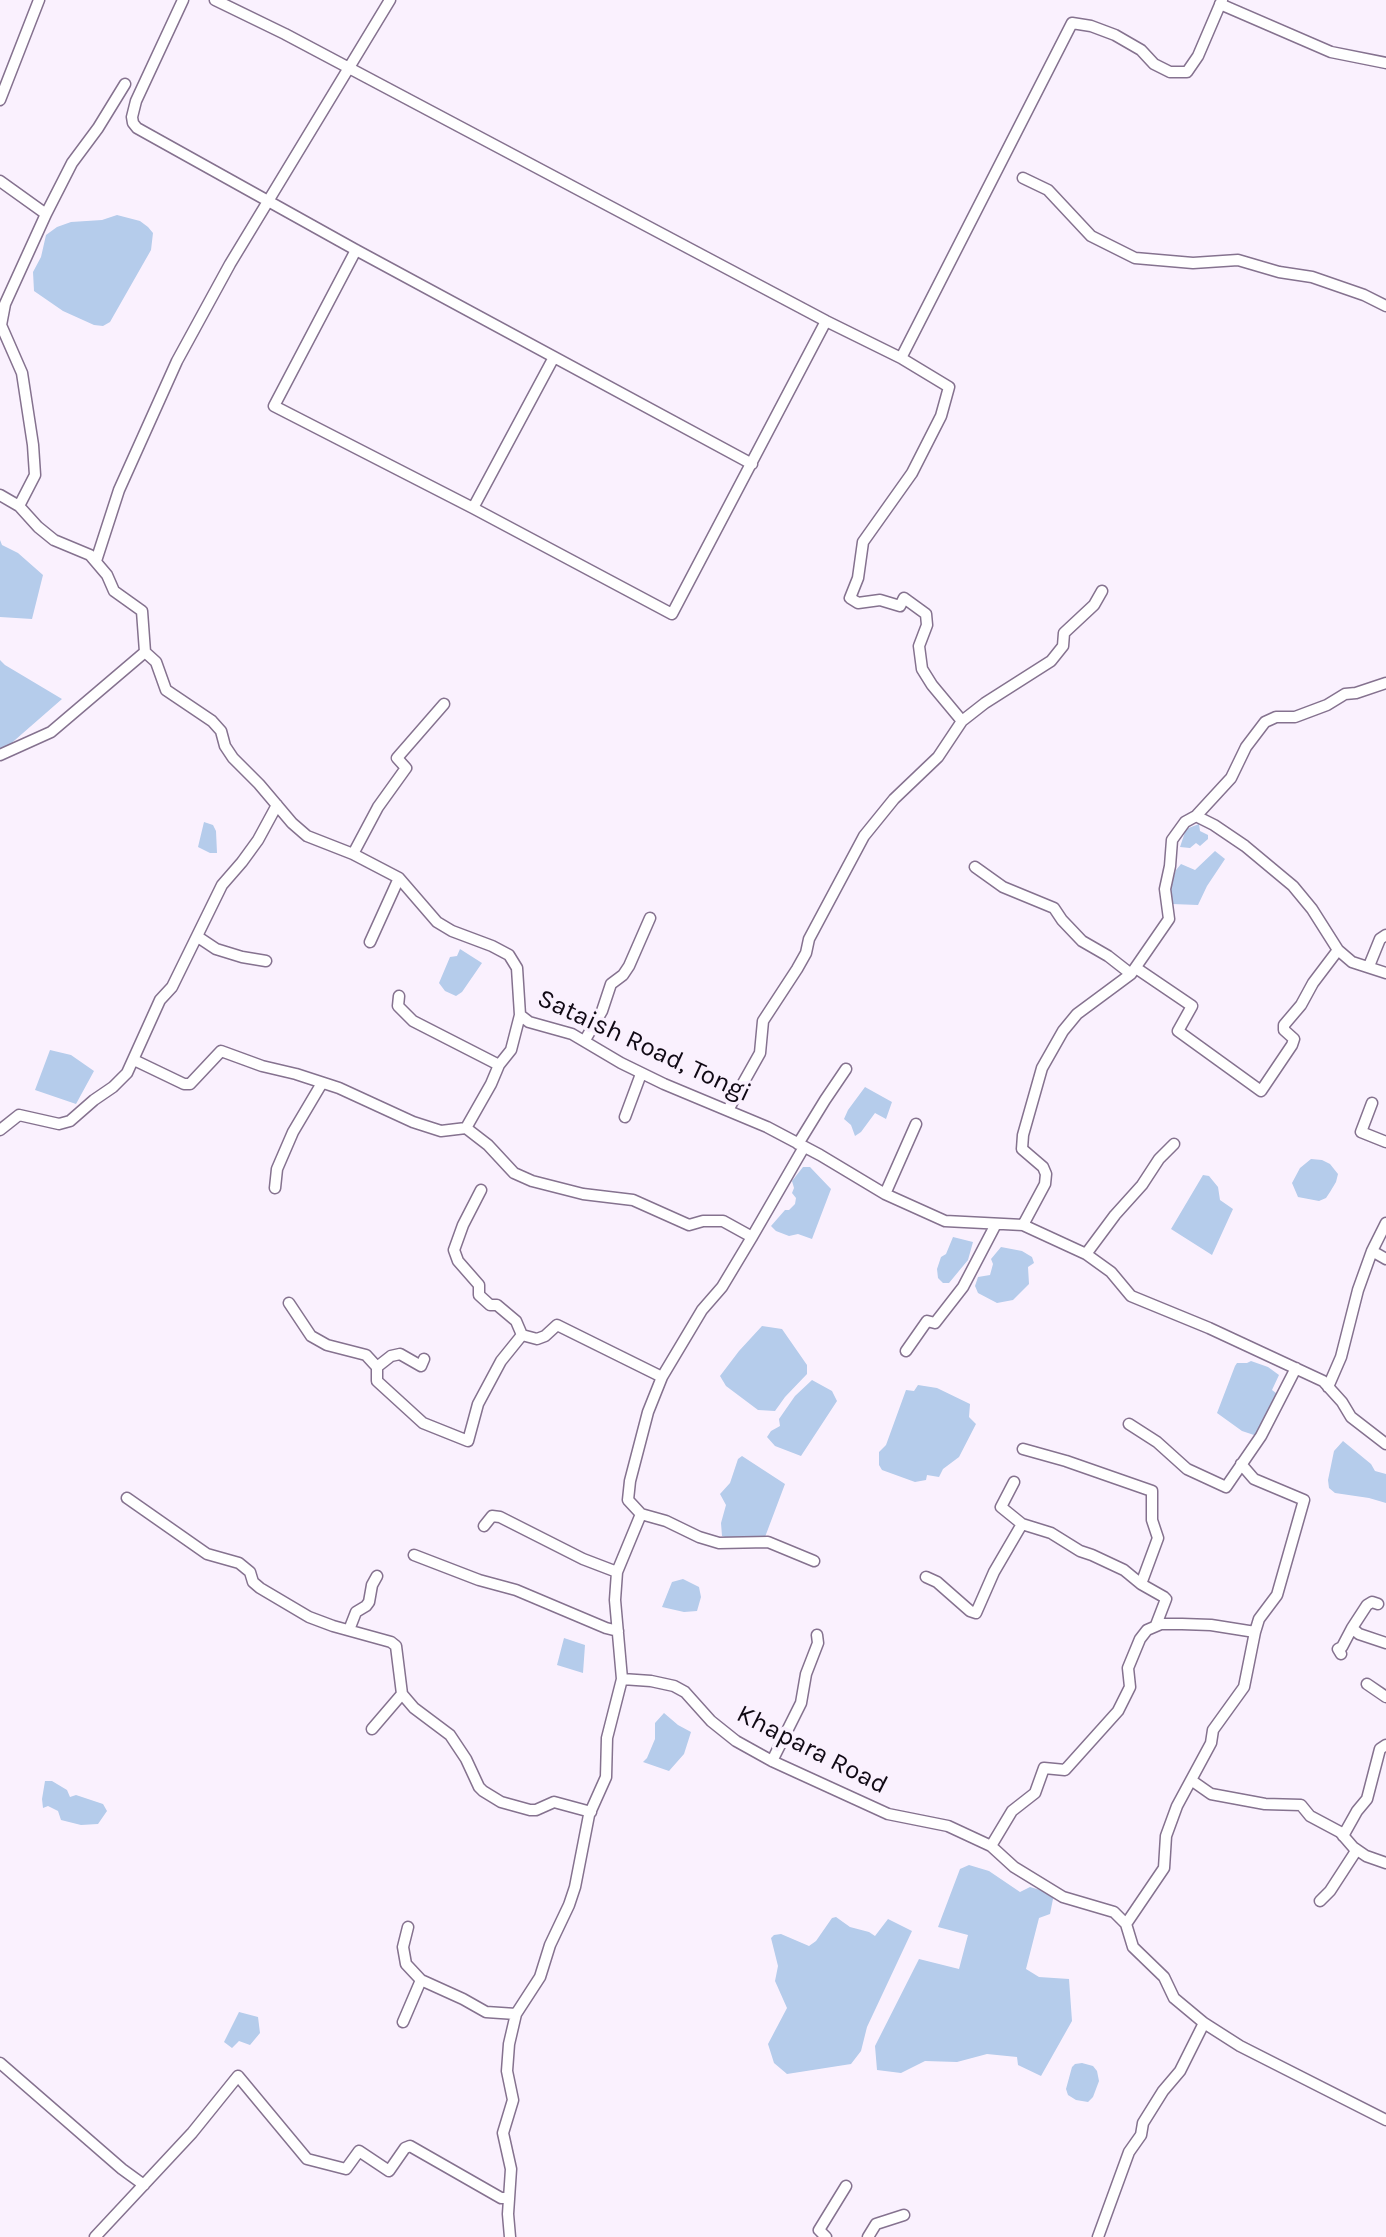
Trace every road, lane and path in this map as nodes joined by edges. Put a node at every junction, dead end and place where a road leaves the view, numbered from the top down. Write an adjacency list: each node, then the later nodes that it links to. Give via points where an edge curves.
1 (39, 0): 9 (street)
2 (183, 0): 12 (street, via 136,101 133,123)
3 (215, 0): 7 (street)
4 (390, 0): 7 (street)
5 (1221, 2): 6 (street, via 1331,52); 18 (street, via 1187,72 1170,72 1115,35 1072,23)
6 (1386, 63)
7 (349, 68): 12 (street); 16 (street)
8 (125, 84): 13 (street, via 72,163)
9 (0, 100)
10 (1023, 178): 15 (street, via 1048,190 1091,236 1135,258 1238,260 1312,277)
11 (0, 181): 13 (street)
12 (269, 201): 14 (street); 23 (street, via 177,361 119,490)
13 (46, 214): 21 (street, via 5,304 1,325 22,373 33,445 35,475)
14 (356, 250): 17 (street); 22 (street, via 274,406)
15 (1386, 306)
16 (826, 321): 18 (street); 19 (street)
17 (554, 357): 19 (street); 22 (street)
18 (901, 358): 28 (street, via 949,387 941,416 912,473 863,542 850,598 900,606 904,598 926,614 919,646 922,669)
19 (752, 464): 22 (street, via 672,614)
20 (0, 495): 21 (street, Sataish Road, Tongi)
21 (19, 506): 23 (street, Sataish Road, Tongi, via 54,540)
22 (473, 508)
23 (96, 561): 25 (street, Sataish Road, Tongi, via 114,591 142,611)
24 (1102, 591): 28 (street, via 1064,633 1063,646 1051,661)
25 (145, 652): 29 (street, via 51,732); 30 (street, Sataish Road, Tongi, via 156,662 166,690 212,721 233,758)
26 (1386, 683): 31 (street, via 1345,694 1295,717 1265,722 1231,778)
27 (444, 704): 32 (street, via 397,758 406,768)
28 (962, 721): 53 (street, via 938,757 894,799 856,848 806,953 763,1021 760,1053)
29 (0, 755)
30 (277, 805): 32 (street, Sataish Road, Tongi, via 307,836); 37 (street, via 258,840 222,885)
31 (1196, 816): 39 (street, via 1245,846 1293,886); 42 (street, via 1172,840 1165,889 1169,919)
32 (353, 854): 34 (street, Sataish Road, Tongi)
33 (975, 867): 42 (street, via 1003,887 1054,908 1082,941)
34 (399, 878): 38 (street); 45 (street, Sataish Road, Tongi, via 437,922 509,955 517,968)
35 (650, 918): 46 (street, via 629,966 611,984)
36 (1386, 935): 41 (street)
37 (198, 937): 40 (street, via 216,949); 47 (street, via 160,1000)
38 (370, 942)
39 (1338, 950): 41 (street, via 1352,962); 42 (street, via 1284,1025 1294,1039 1292,1045 1261,1091 1178,1031 1192,1006)
40 (266, 961)
41 (1369, 966): 43 (street)
42 (1133, 971): 66 (street, via 1077,1014 1042,1068 1022,1149 1043,1167 1045,1184)
43 (1386, 973)
44 (399, 996): 48 (street, via 398,1006 413,1021)
45 (520, 1015): 46 (street, Sataish Road, Tongi); 48 (street, via 511,1050)
46 (585, 1040): 50 (street, Sataish Road, Tongi)
47 (134, 1060): 51 (street, via 190,1084 221,1051); 57 (street, via 113,1087 70,1121 59,1124 19,1115)
48 (499, 1065): 56 (street)
49 (846, 1069): 60 (street)
50 (641, 1074): 53 (street, Sataish Road, Tongi); 54 (street)
51 (322, 1083): 56 (street, via 441,1131); 61 (street, via 283,1153)
52 (1372, 1103): 58 (street, via 1361,1132)
53 (728, 1110): 60 (street, Sataish Road, Tongi)
54 (625, 1117)
55 (916, 1124): 63 (street)
56 (466, 1128): 67 (street, via 514,1173 532,1181 633,1200 689,1225 723,1221)
57 (0, 1130)
58 (1386, 1142)
59 (1174, 1144): 69 (street)
60 (801, 1145): 63 (street, Sataish Road, Tongi); 67 (street)
61 (275, 1188)
62 (481, 1190): 72 (street, via 454,1250 479,1285 479,1295 516,1321)
63 (885, 1194): 65 (street, Sataish Road, Tongi, via 945,1221)
64 (1386, 1223): 68 (street)
65 (996, 1224): 66 (street, Sataish Road, Tongi); 73 (street, via 963,1287 935,1323 927,1321)
66 (1023, 1225): 69 (street, Sataish Road, Tongi)
67 (752, 1237): 77 (street)
68 (1372, 1251): 70 (street); 78 (street)
69 (1086, 1254): 76 (street, Sataish Road, Tongi, via 1131,1296)
70 (1386, 1259)
71 (289, 1303): 75 (street, via 311,1336 366,1355)
72 (522, 1335): 75 (street, via 478,1404 468,1441 423,1423 377,1381); 77 (street, via 537,1339 557,1325)
73 (906, 1351)
74 (424, 1359): 75 (street, via 421,1366 400,1354)
75 (377, 1367)
76 (1296, 1368): 78 (street, Sataish Road, Tongi); 82 (street)
77 (662, 1377): 85 (street, via 630,1481 628,1500)
78 (1328, 1387): 80 (street, Sataish Road, Tongi, via 1351,1417)
79 (1129, 1424): 82 (street, via 1187,1469 1226,1487)
80 (1386, 1444)
81 (1023, 1449): 93 (street, via 1152,1491 1158,1538)
82 (1241, 1464): 99 (street, via 1254,1479 1304,1500 1277,1595)
83 (1014, 1482): 86 (street, via 1001,1507)
84 (127, 1498): 97 (street, via 207,1554 239,1563 260,1588 309,1617)
85 (641, 1514): 89 (street, via 719,1543 768,1542); 90 (street)
86 (1022, 1524): 92 (street, via 976,1613); 93 (street, via 1051,1533)
87 (484, 1526): 90 (street, via 492,1516 500,1517)
88 (414, 1555): 98 (street)
89 (814, 1561)
90 (617, 1572): 98 (street)
91 (377, 1576): 97 (street, via 369,1602 356,1612)
92 (926, 1577)
93 (1141, 1584): 95 (street, via 1166,1599)
94 (1378, 1604): 96 (street, via 1367,1605)
95 (1156, 1625): 99 (street); 113 (street, via 1140,1639 1128,1668 1130,1687 1118,1711 1065,1770 1044,1768 1035,1793 1012,1811)
96 (1352, 1628): 101 (street); 102 (street, via 1338,1649)
97 (349, 1630): 105 (street, via 396,1646)
98 (618, 1631): 103 (street)
99 (1255, 1632): 110 (street, via 1244,1687 1213,1730)
100 (817, 1635): 109 (street, via 801,1703)
101 (1386, 1643)
102 (1341, 1654)
103 (622, 1679): 109 (street, Khapara Road, via 685,1692 736,1741); 111 (street, via 609,1729 606,1777)
104 (1367, 1684): 106 (street)
105 (402, 1694): 107 (street); 111 (street, via 450,1735 483,1791 530,1810 554,1802)
106 (1386, 1697)
107 (372, 1729)
108 (1386, 1745): 112 (street, via 1380,1749 1367,1799)
109 (772, 1761): 113 (street, Khapara Road, via 888,1814 948,1826)
110 (1191, 1780): 112 (street, via 1211,1794 1301,1805); 117 (street, via 1166,1836 1164,1868)
111 (591, 1812): 120 (street, via 569,1905 540,1977)
112 (1343, 1836): 114 (street)
113 (991, 1846): 117 (street, Khapara Road, via 1063,1897 1114,1912)
114 (1353, 1847): 115 (street); 116 (street, via 1356,1851)
115 (1386, 1863)
116 (1320, 1901)
117 (1126, 1924): 122 (street, via 1133,1947 1164,1977 1174,1998)
118 (408, 1927): 119 (street, via 406,1964)
119 (421, 1980): 120 (street, via 486,2012); 121 (street)
120 (516, 2014): 127 (street, via 507,2071 513,2100 503,2133 511,2169)
121 (403, 2022)
122 (1204, 2023): 124 (street); 133 (street, via 1180,2071 1143,2123)
123 (0, 2063): 125 (street)
124 (1386, 2120)
125 (144, 2185): 127 (street, via 238,2076 307,2159 346,2169 359,2151 389,2171 410,2146); 129 (street)
126 (846, 2186): 131 (street, via 819,2230)
127 (508, 2198): 130 (street)
128 (904, 2215): 132 (street, via 876,2224)
129 (95, 2237)
130 (510, 2237)
131 (826, 2237)
132 (868, 2237)
133 (1098, 2237)

